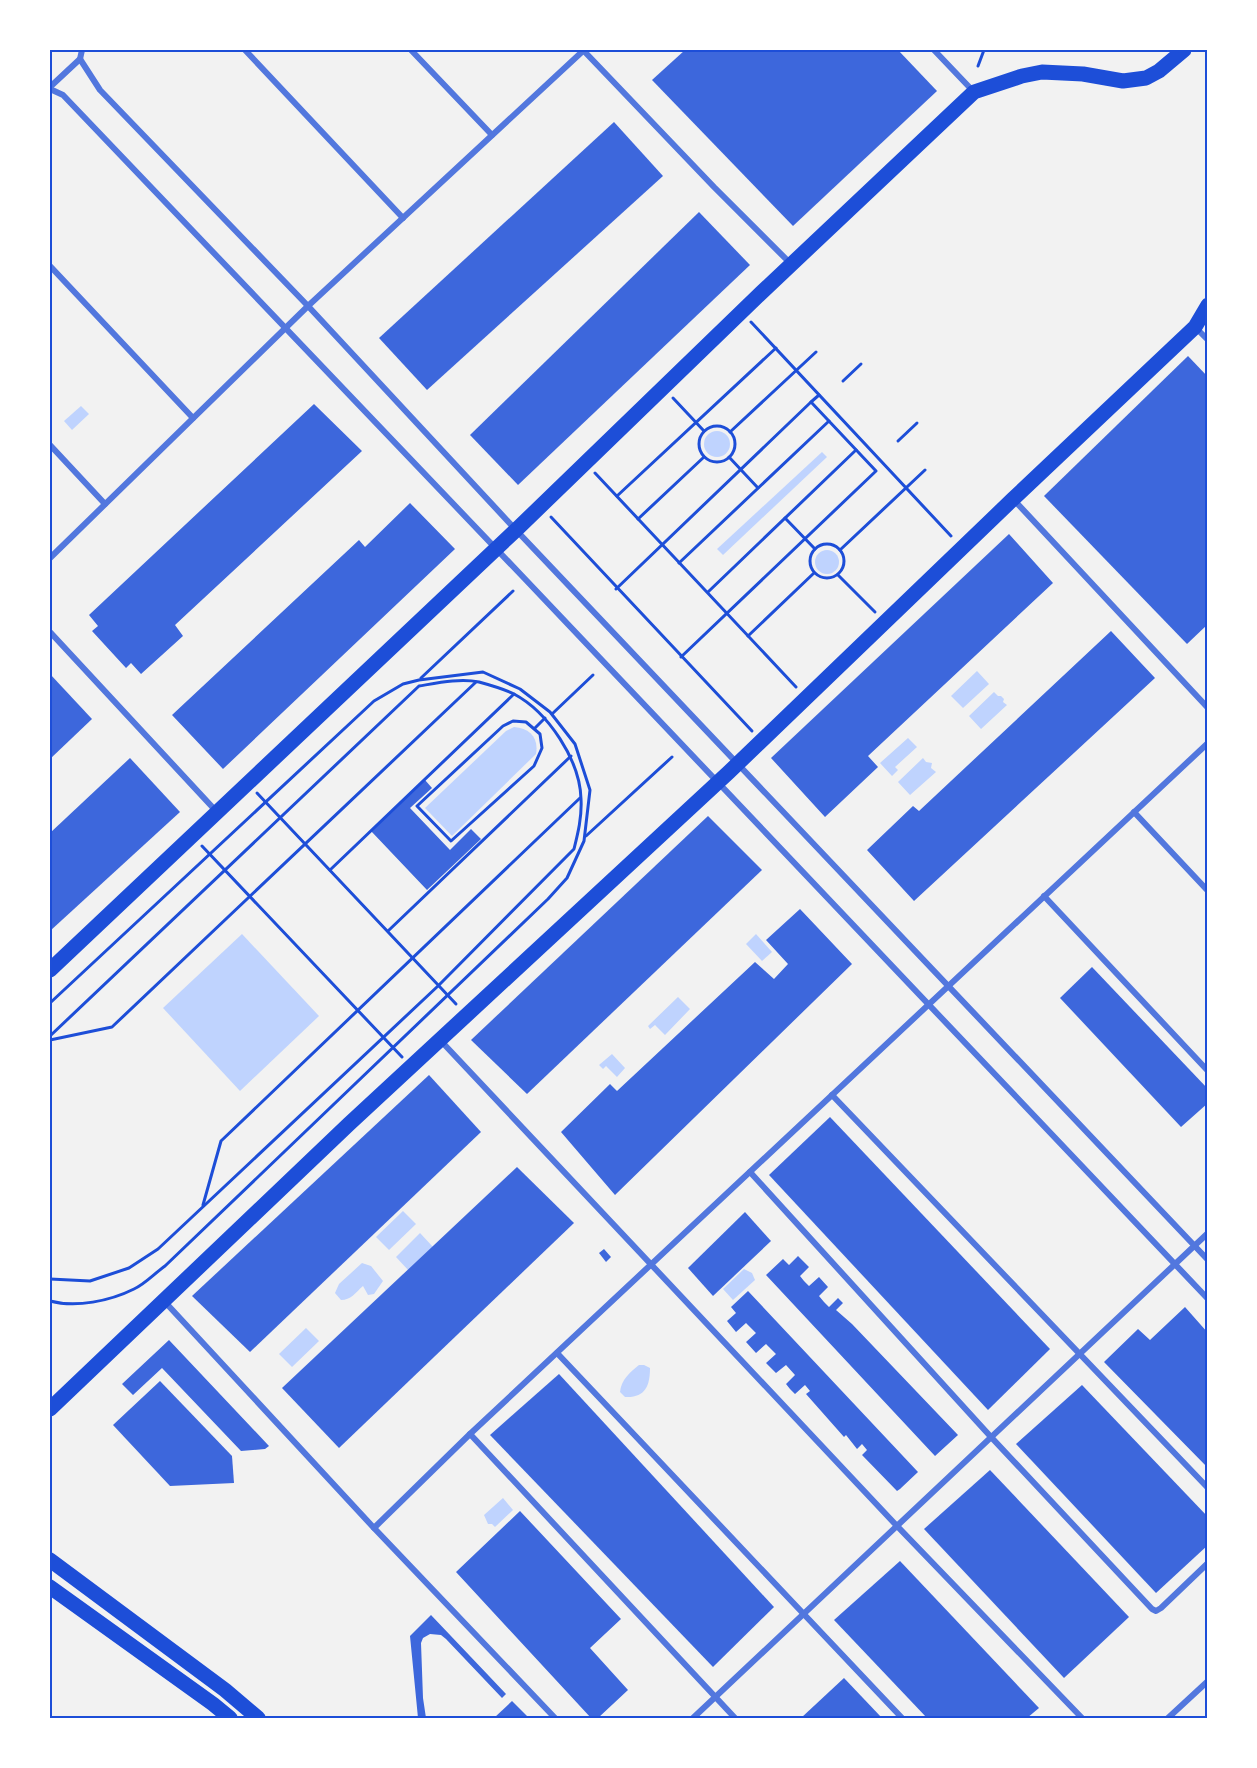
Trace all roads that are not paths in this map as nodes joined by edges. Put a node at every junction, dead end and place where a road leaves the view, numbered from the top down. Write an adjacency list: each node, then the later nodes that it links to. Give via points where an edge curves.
1 (82, 50): 7 (street)
2 (245, 50): 11 (street)
3 (411, 50): 10 (street)
4 (584, 50): 10 (street); 12 (street)
5 (934, 50): 9 (street)
6 (1184, 50): 9 (main road, via 1146,78 1123,81 1042,72)
7 (80, 59): 8 (street); 15 (street, via 100,90)
8 (50, 88): 17 (street, via 63,96)
9 (974, 92): 12 (main road)
10 (492, 135): 11 (street)
11 (403, 218): 15 (street)
12 (792, 265): 23 (main road)
13 (50, 266): 19 (street)
14 (1208, 305): 16 (main road)
15 (308, 306): 17 (street); 23 (street)
16 (1195, 327): 18 (street); 21 (main road)
17 (285, 329): 19 (street); 24 (street)
18 (1208, 340)
19 (193, 418): 22 (street)
20 (50, 445): 22 (street)
21 (1013, 499): 27 (street); 29 (main road)
22 (105, 504): 25 (street)
23 (516, 530): 24 (main road); 29 (street)
24 (496, 549): 30 (street); 31 (main road)
25 (50, 558)
26 (50, 632): 31 (street)
27 (1208, 708)
28 (1208, 743): 32 (street)
29 (737, 764): 30 (main road); 36 (street)
30 (717, 783): 37 (street); 38 (main road)
31 (217, 811): 35 (main road)
32 (1134, 812): 33 (street); 34 (street)
33 (1208, 891)
34 (1044, 896): 36 (street); 39 (street)
35 (50, 970)
36 (948, 986): 37 (street); 43 (street)
37 (928, 1005): 40 (street); 46 (street)
38 (440, 1040): 45 (street); 48 (main road)
39 (1208, 1071)
40 (832, 1095): 41 (street); 50 (street)
41 (750, 1172): 45 (street); 53 (street)
42 (1208, 1233): 43 (street)
43 (1194, 1246): 44 (street); 46 (street)
44 (1208, 1260)
45 (652, 1264): 49 (street); 55 (street)
46 (1174, 1264): 47 (street); 50 (street)
47 (1208, 1299)
48 (164, 1302): 51 (main road); 56 (street)
49 (557, 1353): 52 (street); 60 (street)
50 (1080, 1354): 53 (street); 54 (street)
51 (50, 1408)
52 (470, 1434): 56 (street); 62 (street)
53 (991, 1437): 55 (street); 58 (street, via 1152,1609 1161,1608)
54 (1208, 1488)
55 (897, 1526): 60 (street); 69 (street)
56 (374, 1528): 65 (street)
57 (50, 1560): 64 (main road)
58 (1208, 1563)
59 (50, 1587): 63 (main road)
60 (804, 1614): 62 (street); 68 (street)
61 (1208, 1681): 70 (street)
62 (715, 1698): 66 (street); 67 (street)
63 (230, 1719)
64 (258, 1719)
65 (555, 1719)
66 (693, 1719)
67 (735, 1719)
68 (902, 1719)
69 (1082, 1719)
70 (1168, 1719)

